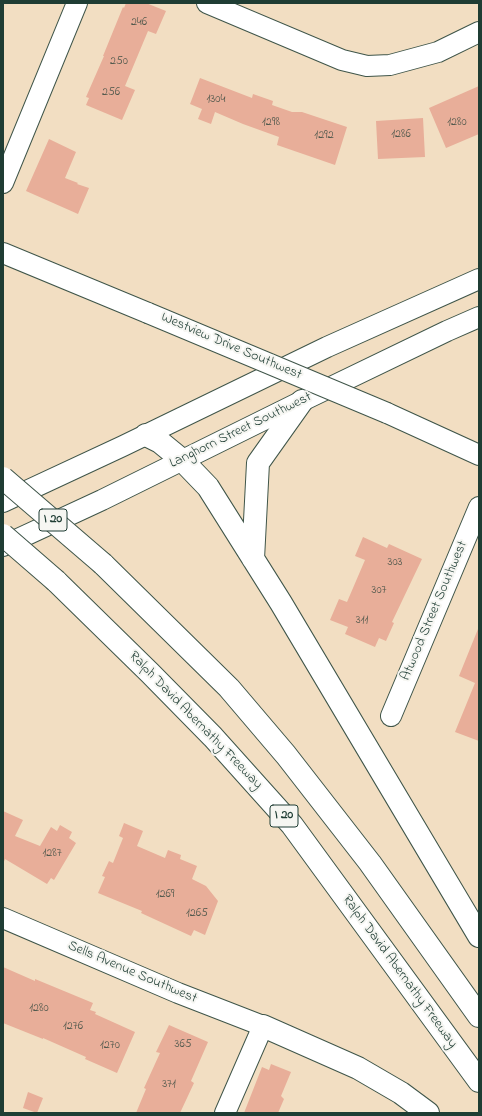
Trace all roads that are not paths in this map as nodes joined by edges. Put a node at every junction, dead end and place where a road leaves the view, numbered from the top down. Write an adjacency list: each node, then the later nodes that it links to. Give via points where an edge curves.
1 (77, 3): 4 (street)
2 (207, 3): 3 (street, via 342,60 368,66 390,65 438,52)
3 (479, 32)
4 (3, 183)
5 (3, 253): 10 (street, Westview Drive Southwest, bridge)
6 (479, 279): 9 (street, via 327,347)
7 (479, 317): 8 (street, Langhorn Street Southwest)
8 (302, 401): 11 (street, Langhorn Street Southwest); 17 (highway, via 258,464)
9 (146, 435): 11 (highway, via 164,445); 13 (street)
10 (479, 455)
11 (182, 460): 16 (street, Langhorn Street Southwest); 17 (highway, via 208,487)
12 (3, 478): 21 (highway, I 20, bridge, via 103,564 229,688 286,755 370,863)
13 (3, 502)
14 (479, 507): 18 (street, Atwood Street Southwest)
15 (3, 535): 23 (highway, Ralph David Abernathy Freeway / I 20, bridge, via 56,581 150,673 208,732 292,825)
16 (3, 546)
17 (253, 559): 20 (highway)
18 (391, 716)
19 (3, 918): 22 (street, Sells Avenue Southwest, via 178,993)
20 (479, 936)
21 (479, 1016)
22 (263, 1026): 24 (street); 25 (highway, via 358,1068 401,1093)
23 (479, 1081)
24 (225, 1113)
25 (428, 1113)

